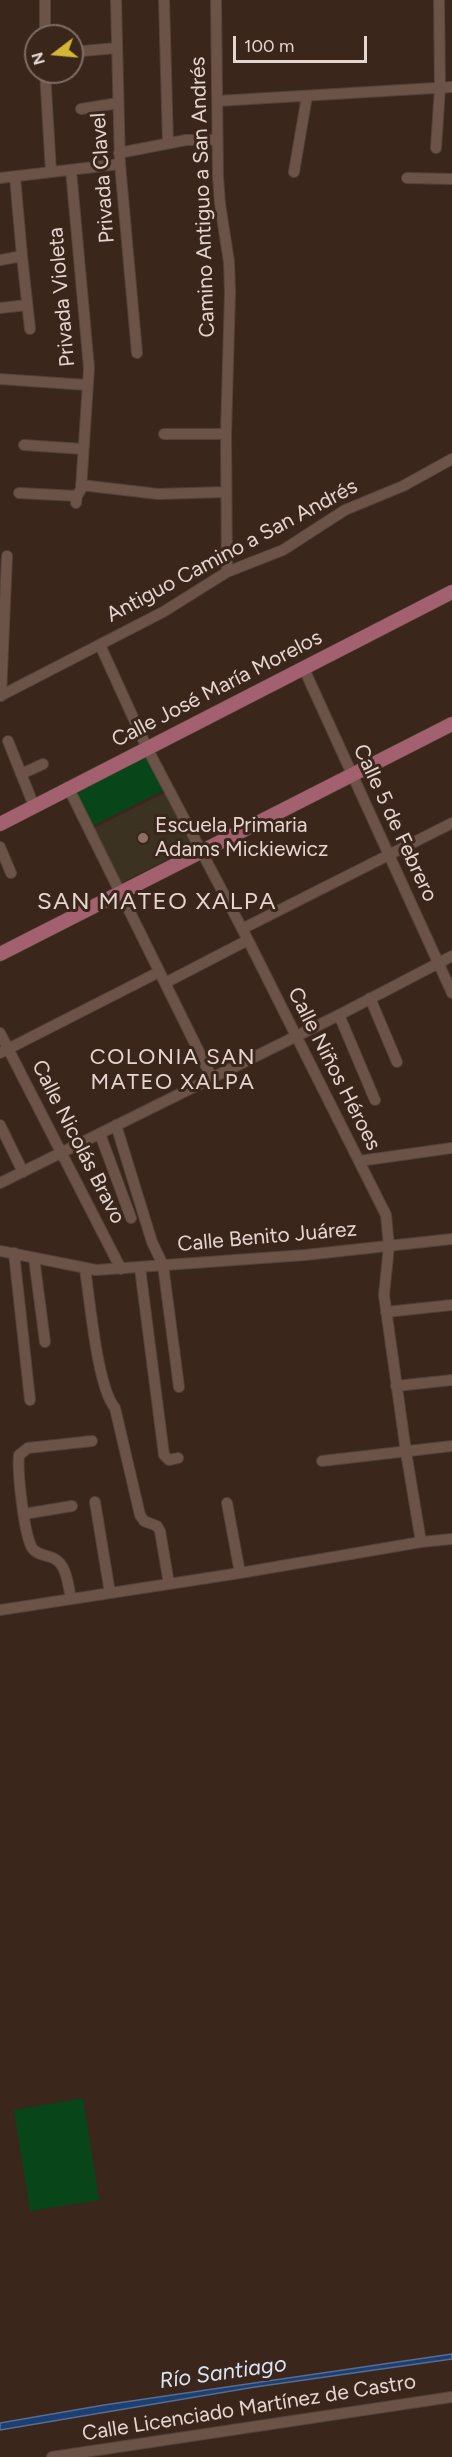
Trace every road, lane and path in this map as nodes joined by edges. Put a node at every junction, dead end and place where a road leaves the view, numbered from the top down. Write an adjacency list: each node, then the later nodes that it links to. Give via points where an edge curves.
1 (45, 0): 6 (street)
2 (116, 0): 7 (street, Privada Clavel)
3 (164, 0): 16 (street)
4 (216, 0): 12 (street, Camino Antiguo a San Andrés)
5 (440, 0): 10 (street)
6 (45, 24)
7 (116, 48): 8 (street); 13 (street, Privada Clavel)
8 (84, 51)
9 (46, 84): 20 (street)
10 (446, 88): 11 (street); 17 (street)
11 (307, 96): 12 (street); 21 (street)
12 (217, 100): 15 (street, Camino Antiguo a San Andrés)
13 (118, 103): 14 (street); 18 (street, Privada Clavel)
14 (81, 109)
15 (217, 140): 16 (street); 35 (street, Camino Antiguo a San Andrés, via 230,292)
16 (168, 143): 18 (street)
17 (436, 148)
18 (119, 159): 19 (street); 31 (street, Privada Clavel)
19 (71, 170): 20 (street); 33 (street, Privada Violeta, via 86,320)
20 (51, 172): 22 (street)
21 (294, 172)
22 (15, 177): 23 (street); 26 (street)
23 (0, 178)
24 (407, 178): 25 (street)
25 (452, 179)
26 (22, 256): 27 (street); 28 (street)
27 (0, 260)
28 (27, 305): 29 (street); 30 (street)
29 (0, 308)
30 (30, 329)
31 (137, 353)
32 (0, 379): 33 (street)
33 (87, 386): 37 (street, Privada Violeta)
34 (164, 434): 35 (street)
35 (226, 434): 40 (street, Camino Antiguo a San Andrés)
36 (24, 446): 37 (street)
37 (83, 449): 39 (street, Privada Violeta)
38 (452, 459): 43 (street, Antiguo Camino a San Andrés, via 403,486 345,510 283,550)
39 (81, 485): 40 (street, via 158,494); 41 (street, Privada Violeta, via 76,500)
40 (226, 492): 43 (street, Camino Antiguo a San Andrés)
41 (19, 493)
42 (7, 556): 47 (street)
43 (227, 572): 45 (street, Antiguo Camino a San Andrés)
44 (452, 592): 46 (main road, Calle José María Morelos)
45 (100, 645): 47 (street, Antiguo Camino a San Andrés); 50 (street, Calle Niños Héroes)
46 (304, 669): 50 (main road, Calle José María Morelos); 53 (street, Calle 5 de Febrero)
47 (0, 696)
48 (452, 724): 53 (main road)
49 (8, 741): 52 (street)
50 (147, 748): 54 (main road, Calle José María Morelos); 59 (street, Calle Niños Héroes)
51 (43, 764): 52 (street)
52 (21, 774): 55 (street)
53 (351, 775): 59 (main road); 60 (street, Calle 5 de Febrero)
54 (68, 788): 55 (main road, Calle José María Morelos); 62 (street)
55 (34, 806): 57 (main road, Calle José María Morelos)
56 (452, 823): 60 (street)
57 (0, 824)
58 (0, 847): 61 (street)
59 (201, 850): 62 (main road); 63 (street, Calle Niños Héroes)
60 (389, 854): 63 (street); 67 (street, Calle 5 de Febrero)
61 (11, 873)
62 (119, 892): 65 (main road); 68 (street)
63 (242, 929): 64 (street, Calle Niños Héroes)
64 (248, 940): 69 (street); 74 (street, Calle Niños Héroes)
65 (0, 954)
66 (452, 956): 67 (street)
67 (438, 963): 70 (street, Calle 5 de Febrero); 71 (street)
68 (159, 972): 69 (street); 75 (street)
69 (165, 983): 77 (street)
70 (452, 993)
71 (370, 998): 72 (street); 76 (street)
72 (339, 1015): 74 (street); 78 (street)
73 (0, 1033): 75 (street, Calle Nicolás Bravo)
74 (295, 1036): 77 (street); 84 (street, Calle Niños Héroes)
75 (4, 1051): 83 (street, Calle Nicolás Bravo)
76 (397, 1062)
77 (212, 1078): 80 (street)
78 (375, 1101)
79 (0, 1125): 85 (street)
80 (116, 1125): 81 (street); 93 (street)
81 (100, 1134): 83 (street); 87 (street)
82 (452, 1148): 84 (street)
83 (62, 1153): 85 (street); 96 (street, Calle Nicolás Bravo)
84 (359, 1161): 89 (street, Calle Niños Héroes, via 386,1215)
85 (23, 1172): 86 (street)
86 (0, 1183)
87 (131, 1218)
88 (452, 1239): 89 (street, Calle Benito Juárez)
89 (389, 1246): 93 (street, Calle Benito Juárez); 98 (street, Calle Niños Héroes)
90 (0, 1251): 91 (street, Calle Benito Juárez)
91 (14, 1253): 92 (street, Calle Benito Juárez); 103 (street)
92 (34, 1258): 95 (street, Calle Benito Juárez); 99 (street)
93 (163, 1266): 94 (street, Calle Benito Juárez); 102 (street)
94 (140, 1268): 96 (street, Calle Benito Juárez); 107 (street, via 164,1455 169,1460)
95 (85, 1269): 96 (street, Calle Benito Juárez); 116 (street, via 103,1381 115,1408 140,1515 160,1530)
96 (121, 1269)
97 (452, 1305): 98 (street)
98 (386, 1312): 101 (street, Calle Niños Héroes)
99 (45, 1342)
100 (452, 1380): 101 (street)
101 (396, 1386): 106 (street, Calle Niños Héroes)
102 (180, 1387)
103 (30, 1400)
104 (92, 1441): 112 (street, via 28,1448 19,1455)
105 (452, 1446): 106 (street)
106 (406, 1452): 108 (street); 114 (street, Calle Niños Héroes)
107 (178, 1458)
108 (322, 1461)
109 (95, 1503): 117 (street)
110 (228, 1503): 115 (street)
111 (72, 1506): 112 (street)
112 (24, 1514): 118 (street, via 32,1547 39,1554 55,1558 64,1568)
113 (452, 1539): 114 (street)
114 (421, 1542): 115 (street)
115 (240, 1573): 116 (street)
116 (169, 1584): 117 (street)
117 (110, 1593): 118 (street)
118 (71, 1599): 119 (street)
119 (0, 1610)
120 (452, 2397): 121 (street, Calle Licenciado Martínez de Castro)
121 (52, 2457)

